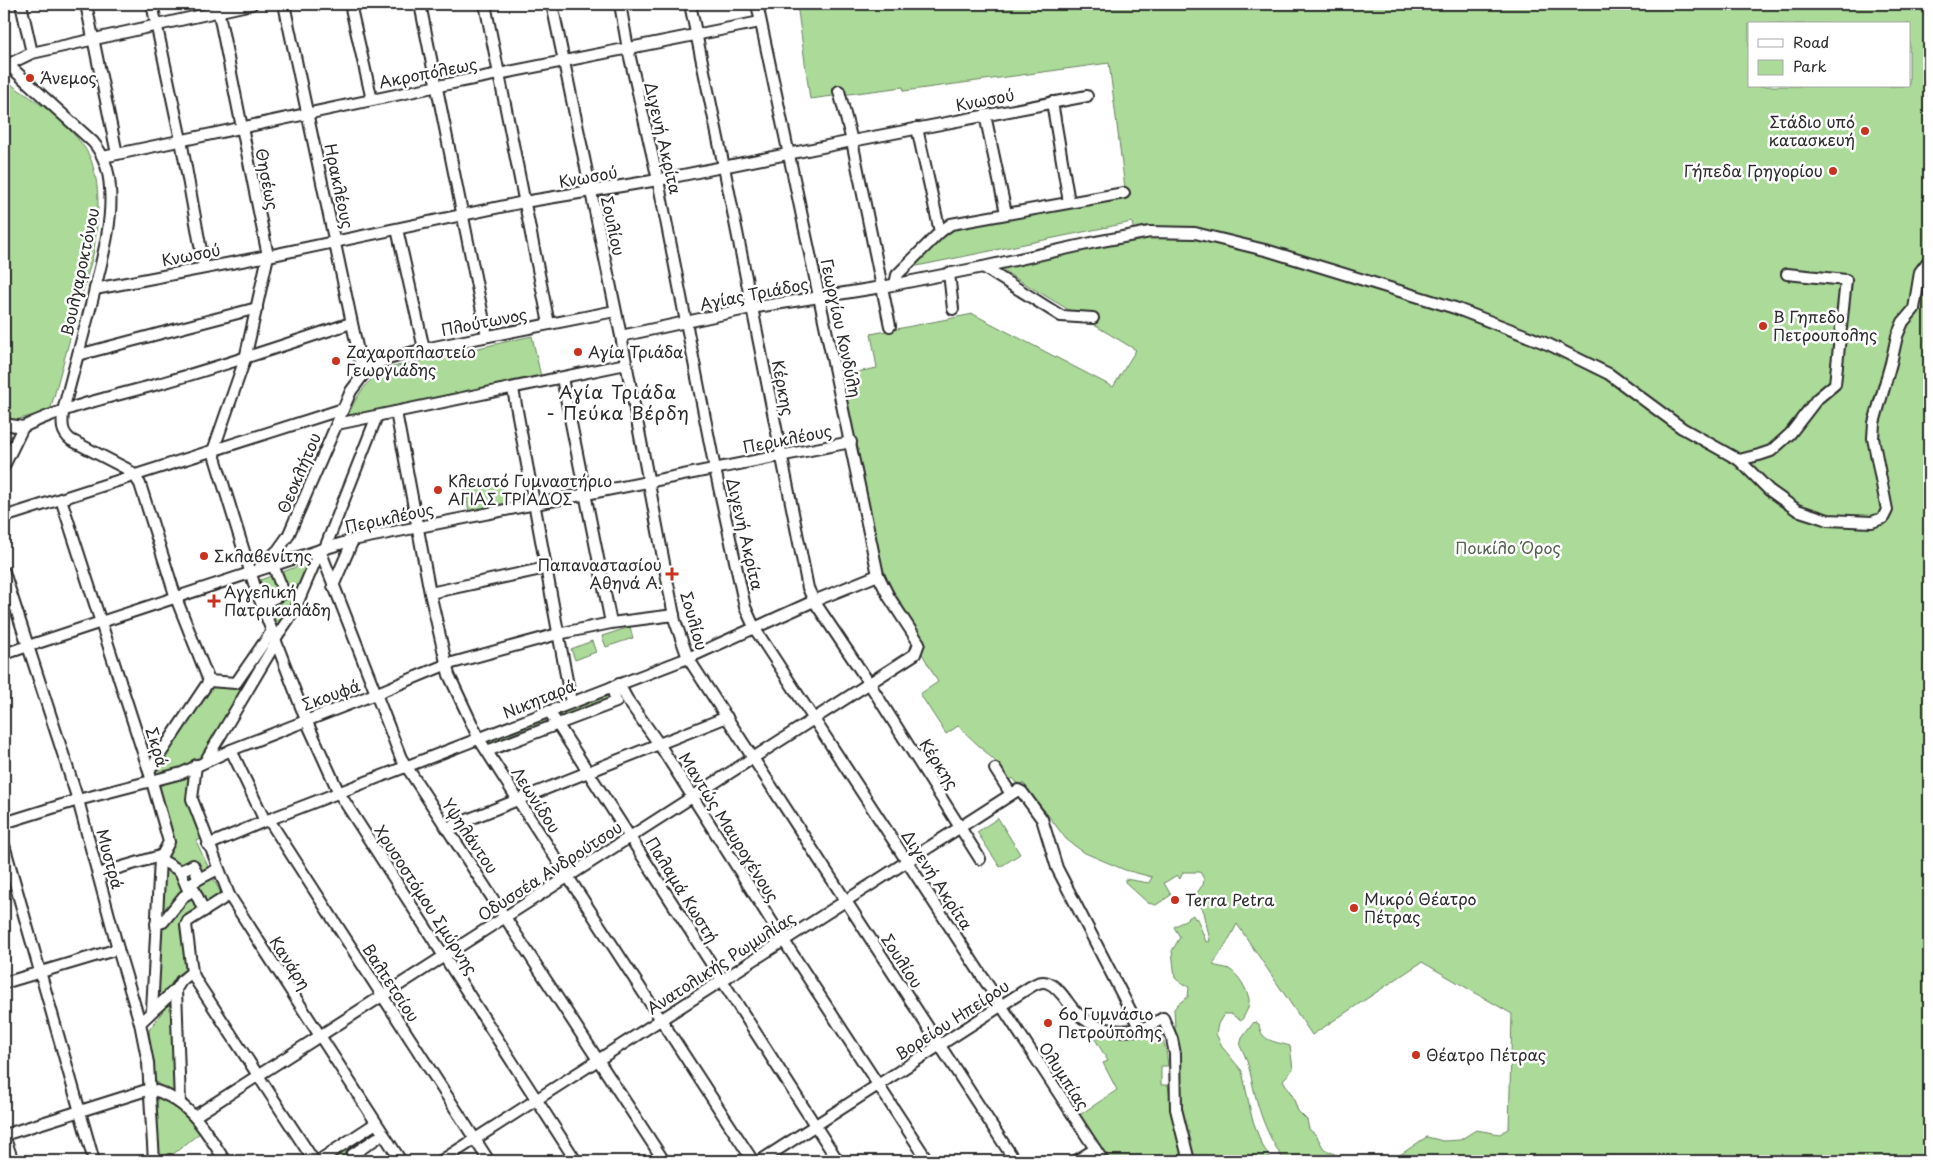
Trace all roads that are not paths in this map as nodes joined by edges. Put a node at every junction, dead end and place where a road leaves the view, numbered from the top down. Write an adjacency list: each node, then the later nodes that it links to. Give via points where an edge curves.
1 (21, 4): 19 (street)
2 (86, 4): 17 (street)
3 (152, 4): 15 (street)
4 (252, 4): 13 (street)
5 (284, 4): 28 (street, Ηρακλέους)
6 (350, 4): 26 (street)
7 (420, 4): 23 (street)
8 (485, 4): 22 (street)
9 (552, 4): 20 (street, Σουλίου)
10 (620, 4): 18 (street, Διγενή Ακρίτα)
11 (690, 4): 16 (street, Κέρκης)
12 (757, 4): 14 (street, Γεωργίου Κονδύλη)
13 (218, 7): 15 (street); 30 (street, Θησέως)
14 (760, 22): 16 (street, Ακροπόλεως); 35 (street, Γεωργίου Κονδύλη)
15 (156, 25): 17 (street); 32 (street)
16 (697, 35): 18 (street, Ακροπόλεως); 37 (street, Κέρκης)
17 (94, 39): 19 (street); 34 (street)
18 (628, 49): 20 (street, Ακροπόλεως); 38 (street, Διγενή Ακρίτα)
19 (32, 53): 21 (street)
20 (564, 61): 22 (street, Ακροπόλεως); 39 (street, Σουλίου)
21 (5, 63): 36 (street, Βουλγαροκτόνου, via 85,135)
22 (499, 74): 23 (street, Ακροπόλεως); 41 (street)
23 (438, 86): 26 (street, Ακροπόλεως); 44 (street)
24 (839, 91): 33 (street)
25 (1087, 96): 27 (street, Κνωσού)
26 (372, 100): 28 (street, Ακροπόλεως)
27 (1052, 102): 29 (street, Κνωσού); 42 (street)
28 (308, 113): 30 (street, Ακροπόλεως); 47 (street, Ηρακλέους)
29 (985, 115): 31 (street, Κνωσού); 43 (street)
30 (241, 128): 32 (street, Ακροπόλεως); 48 (street, Θησέως)
31 (917, 128): 33 (street, Κνωσού); 46 (street)
32 (181, 140): 34 (street, Ακροπόλεως); 51 (street)
33 (852, 140): 35 (street, Κνωσού); 55 (street)
34 (117, 154): 36 (street, Ακροπόλεως)
35 (789, 154): 37 (street, Κνωσού); 57 (street, Γεωργίου Κονδύλη)
36 (103, 157): 56 (street, Βουλγαροκτόνου, via 110,189 110,209)
37 (724, 167): 38 (street, Κνωσού); 59 (street, Κέρκης)
38 (658, 180): 39 (street, Κνωσού); 64 (street, Διγενή Ακρίτα)
39 (591, 192): 41 (street, Κνωσού); 61 (street, Σουλίου)
40 (1124, 193): 42 (street)
41 (524, 202): 44 (street, Κνωσού); 65 (street)
42 (1069, 202): 43 (street)
43 (1006, 213): 46 (street, via 951,224)
44 (464, 214): 45 (street, Κνωσού); 67 (street)
45 (397, 229): 47 (street, Κνωσού); 69 (street)
46 (940, 232): 54 (street, via 897,275)
47 (335, 241): 48 (street, Κνωσού); 63 (street, Ηρακλέους)
48 (268, 256): 51 (street, Κνωσού); 58 (street, Θησέως)
49 (1929, 260): 86 (street, Αγίας Τριάδος, via 1920,272 1914,309 1896,336 1874,423 1873,438 1887,510 1883,518 1872,522 1828,520 1797,510 1768,490)
50 (983, 267): 52 (street, Αγίας Τριάδος); 62 (street, via 1061,316); 86 (street, Αγίας Τριάδος, via 1150,232 1196,233 1269,251 1455,308 1550,345 1609,374 1682,428)
51 (204, 268): 56 (street, Κνωσού)
52 (949, 273): 54 (street, Αγίας Τριάδος); 60 (street)
53 (1788, 274): 86 (street, via 1846,280 1835,384 1816,399 1776,447 1759,456)
54 (895, 284): 55 (street, Αγίας Τριάδος)
55 (882, 287): 57 (street, Αγίας Τριάδος); 66 (street)
56 (95, 289): 70 (street, Βουλγαροκτόνου)
57 (818, 297): 59 (street, Αγίας Τριάδος); 83 (street, Γεωργίου Κονδύλη)
58 (257, 308): 70 (street); 71 (street, Θησέως)
59 (752, 308): 64 (street, Αγίας Τριάδος); 85 (street, Κέρκης)
60 (954, 309)
61 (615, 311): 65 (street, Πλούτωνος); 68 (street, Σουλίου)
62 (1093, 318)
63 (351, 323): 71 (street); 73 (street, Ηρακλέους)
64 (686, 323): 68 (street, Αγίας Τριάδος); 88 (street, Διγενή Ακρίτα)
65 (549, 324): 67 (street, Πλούτωνος)
66 (890, 326)
67 (487, 336): 69 (street, Πλούτωνος)
68 (621, 336): 72 (street, Σουλίου)
69 (424, 349): 73 (street, Πλούτωνος, via 382,361)
70 (78, 355): 77 (street, Βουλγαροκτόνου)
71 (245, 359): 77 (street); 84 (street, Θησέως)
72 (626, 364): 74 (street); 90 (street, Σουλίου)
73 (363, 375): 76 (street, Θεοκλήτου, via 354,385)
74 (562, 378): 75 (street); 91 (street)
75 (513, 389): 78 (street); 93 (street)
76 (343, 409): 81 (street, Θεοκλήτου); 84 (street)
77 (63, 412): 82 (street); 89 (street, via 62,427 68,438)
78 (396, 412): 79 (street); 95 (street, Λεωνίδου)
79 (377, 416): 81 (street); 97 (street)
80 (4, 424): 82 (street)
81 (337, 424): 101 (street, Θεοκλήτου, via 288,536 274,555)
82 (23, 427): 87 (street)
83 (851, 442): 85 (street, Περικλέους); 102 (street, Γεωργίου Κονδύλη)
84 (213, 450): 89 (street); 101 (street, Χρυσοστόμου Σμύρνης)
85 (781, 455): 88 (street, Περικλέους); 106 (street, Κέρκης, via 808,588)
86 (1739, 460)
87 (4, 466)
88 (715, 469): 90 (street, Περικλέους); 111 (street, Διγενή Ακρίτα, via 745,607)
89 (134, 475): 92 (street); 105 (street, via 140,484)
90 (649, 482): 91 (street, Περικλέους); 108 (street, Σουλίου)
91 (585, 494): 93 (street, Περικλέους); 110 (street)
92 (61, 499): 94 (street); 109 (street, Σκρά)
93 (534, 504): 95 (street, Περικλέους); 99 (street)
94 (4, 517)
95 (417, 527): 96 (street, Περικλέους); 104 (street, Λεωνίδου)
96 (353, 540): 97 (street, Περικλέους); 103 (street)
97 (323, 549): 98 (street, Περικλέους); 103 (street, Υψηλάντου); 113 (street, via 294,611)
98 (273, 565): 101 (street, Περικλέους); 107 (street, via 284,593)
99 (546, 568): 104 (street); 112 (street)
100 (4, 572): 114 (street, Μυστρά)
101 (251, 573): 105 (street, Περικλέους); 107 (street, Χρυσοστόμου Σμύρνης)
102 (878, 575): 106 (street, Νικηταρά); 115 (street, Γεωργίου Κονδύλη)
103 (333, 586): 122 (street, Υψηλάντου)
104 (430, 593): 118 (street, Λεωνίδου)
105 (176, 598): 109 (street, Περικλέους); 119 (street)
106 (814, 601): 111 (street, Νικηταρά); 120 (street, Κέρκης)
107 (262, 604): 113 (street, Χρυσοστόμου Σμύρνης)
108 (674, 615): 110 (street, Σκουφά); 117 (street, Σουλίου)
109 (100, 623): 114 (street, Περικλέους); 145 (street, Σκρά)
110 (612, 623): 112 (street, Σκουφά)
111 (755, 629): 117 (street, Νικηταρά); 130 (street, Διγενή Ακρίτα)
112 (558, 634): 118 (street, Σκουφά); 124 (street)
113 (274, 637): 119 (street, via 236,684); 131 (street, Χρυσοστόμου Σμύρνης); 141 (street)
114 (28, 647): 116 (street, Περικλέους); 149 (street, Μυστρά)
115 (919, 648): 120 (street, Οδυσσέα Ανδρούτσου, via 916,654)
116 (4, 654)
117 (688, 658): 121 (street, Νικηταρά); 129 (street, Σουλίου)
118 (445, 665): 122 (street, Σκουφά); 135 (street, Λεωνίδου)
119 (209, 681): 145 (street)
120 (869, 682): 130 (street, Οδυσσέα Ανδρούτσου); 153 (street, Κέρκης)
121 (616, 686): 123 (street, Νικηταρά); 125 (street, Νικηταρά, via 616,702); 137 (street, Μαντώς Μαυρογένους)
122 (376, 694): 131 (street, Σκουφά); 142 (street, Υψηλάντου)
123 (589, 695): 124 (street, Νικηταρά); 125 (street)
124 (574, 701): 126 (street, Νικηταρά); 127 (street)
125 (594, 710): 127 (street, Νικηταρά)
126 (549, 711): 128 (street, Νικηταρά); 132 (street, Παλαμά Κωστή)
127 (581, 715): 132 (street, Νικηταρά)
128 (533, 717): 133 (street, Νικηταρά); 134 (street)
129 (727, 718): 137 (street); 140 (street, Σουλίου)
130 (815, 718): 140 (street, Οδυσσέα Ανδρούτσου); 160 (street, Διγενή Ακρίτα)
131 (306, 720): 138 (street, Σκουφά); 147 (street, Χρυσοστόμου Σμύρνης)
132 (557, 724): 134 (street, Νικηταρά); 144 (street, Παλαμά Κωστή)
133 (506, 728): 135 (street, Νικηταρά); 136 (street)
134 (539, 731): 136 (street, Νικηταρά)
135 (479, 739): 139 (street, Λεωνίδου); 142 (street, Νικηταρά)
136 (510, 742): 139 (street, Νικηταρά)
137 (659, 744): 144 (street); 148 (street, Μαντώς Μαυρογένους)
138 (231, 750): 141 (street, Σκουφά); 151 (street, Βαλτετσίου)
139 (487, 751): 150 (street, Λεωνίδου)
140 (752, 758): 148 (street, Οδυσσέα Ανδρούτσου); 168 (street, Σουλίου)
141 (201, 763): 145 (street, Σκουφά, via 182,773); 157 (street, Κανάρη, via 192,799)
142 (406, 766): 147 (street, Νικηταρά); 154 (street, Υψηλάντου)
143 (995, 769): 146 (street)
144 (588, 772): 150 (street); 155 (street, Παλαμά Κωστή)
145 (150, 776): 149 (street, Σκουφά); 158 (street, Σκρά, via 169,842)
146 (1014, 792): 153 (street, Ανατολικής Ρωμυλίας); 185 (street, via 1022,792 1042,819 1058,868)
147 (339, 793): 151 (street, Νικηταρά); 174 (street, Χρυσοστόμου Σμύρνης)
148 (692, 797): 155 (street, Οδυσσέα Ανδρούτσου); 172 (street, Μαντώς Μαυρογένους)
149 (78, 800): 152 (street, Σκουφά); 163 (street, Μυστρά)
150 (518, 800): 154 (street); 164 (street, Λεωνίδου)
151 (267, 820): 157 (street, Νικηταρά); 180 (street, Βαλτετσίου)
152 (4, 823)
153 (961, 827): 159 (street, Κέρκης); 160 (street, Ανατολικής Ρωμυλίας)
154 (447, 828): 170 (street, Υψηλάντου)
155 (630, 837): 164 (street, Οδυσσέα Ανδρούτσου); 177 (street, Παλαμά Κωστή)
156 (4, 845): 175 (street)
157 (208, 845): 161 (street, Κανάρη)
158 (160, 857): 162 (street); 163 (street); 171 (street, Σκρά)
159 (980, 858)
160 (908, 861): 168 (street, Ανατολικής Ρωμυλίας); 181 (street, Διγενή Ακρίτα)
161 (218, 869): 165 (street); 167 (street, Κανάρη)
162 (180, 871): 165 (street, via 193,865); 166 (street)
163 (98, 874): 173 (street, Μυστρά)
164 (568, 877): 170 (street, Οδυσσέα Ανδρούτσου); 183 (street, Λεωνίδου)
165 (199, 879): 166 (street, via 192,883)
166 (192, 892): 169 (street); 171 (street, via 184,896 163,922)
167 (229, 895): 169 (street); 186 (street, Κανάρη)
168 (845, 901): 172 (street, Ανατολικής Ρωμυλίας); 187 (street, Σουλίου)
169 (204, 911): 176 (street, via 186,924)
170 (506, 917): 174 (street, Οδυσσέα Ανδρούτσου); 188 (street, Υψηλάντου)
171 (156, 924): 182 (street, Σκρά)
172 (784, 941): 177 (street, Ανατολικής Ρωμυλίας); 190 (street, Μαντώς Μαυρογένους)
173 (118, 949): 175 (street); 184 (street, Μυστρά)
174 (445, 957): 180 (street, Οδυσσέα Ανδρούτσου); 192 (street, Χρυσοστόμου Σμύρνης)
175 (41, 972): 178 (street); 194 (street)
176 (192, 972): 179 (street, via 180,981); 189 (street)
177 (722, 981): 183 (street, Ανατολικής Ρωμυλίας); 197 (street, Παλαμά Κωστή)
178 (4, 983)
179 (176, 989): 182 (street); 193 (street)
180 (382, 996): 186 (street, Οδυσσέα Ανδρούτσου); 200 (street, Βαλτετσίου)
181 (1001, 1006): 185 (street, Βορείου Ηπείρου, via 1030,986 1048,982 1077,1013 1094,1024 1119,1031); 187 (street, Βορείου Ηπείρου); 202 (street, Ολυμπίας)
182 (152, 1011): 184 (street)
183 (661, 1020): 188 (street, Ανατολικής Ρωμυλίας); 214 (street, Λεωνίδου)
184 (140, 1023): 191 (street, Μυστρά)
185 (1140, 1029): 221 (street, Βορείου Ηπείρου, via 1163,1018 1172,1039 1176,1109)
186 (320, 1036): 189 (street, Οδυσσέα Ανδρούτσου); 196 (street, Κανάρη)
187 (940, 1046): 190 (street, Βορείου Ηπείρου); 218 (street, Σουλίου)
188 (599, 1060): 192 (street, Ανατολικής Ρωμυλίας); 213 (street, Υψηλάντου)
189 (259, 1076): 195 (street, Οδυσσέα Ανδρούτσου); 208 (street)
190 (879, 1085): 197 (street, Βορείου Ηπείρου); 217 (street, Μαντώς Μαυρογένους)
191 (150, 1089): 193 (street); 194 (street); 206 (street, Μυστρά)
192 (536, 1100): 200 (street, Ανατολικής Ρωμυλίας); 212 (street, Χρυσοστόμου Σμύρνης)
193 (180, 1103): 195 (street)
194 (80, 1112): 198 (street); 205 (street)
195 (195, 1116): 207 (street)
196 (376, 1123): 201 (street); 209 (street, Κανάρη)
197 (815, 1126): 215 (street, Βορείου Ηπείρου); 216 (street, Παλαμά Κωστή)
198 (4, 1136): 204 (street)
199 (377, 1138): 203 (street)
200 (475, 1140): 210 (street, Ανατολικής Ρωμυλίας); 211 (street, Βαλτετσίου)
201 (344, 1144): 203 (street); 208 (street)
202 (1095, 1149): 219 (street); 220 (street, Ολυμπίας)
203 (355, 1158)
204 (13, 1161)
205 (94, 1161)
206 (154, 1161)
207 (225, 1161)
208 (316, 1161)
209 (401, 1161)
210 (441, 1161)
211 (489, 1161)
212 (576, 1161)
213 (664, 1161)
214 (752, 1161)
215 (760, 1161)
216 (838, 1161)
217 (928, 1161)
218 (1016, 1161)
219 (1076, 1161)
220 (1103, 1161)
221 (1189, 1161)

